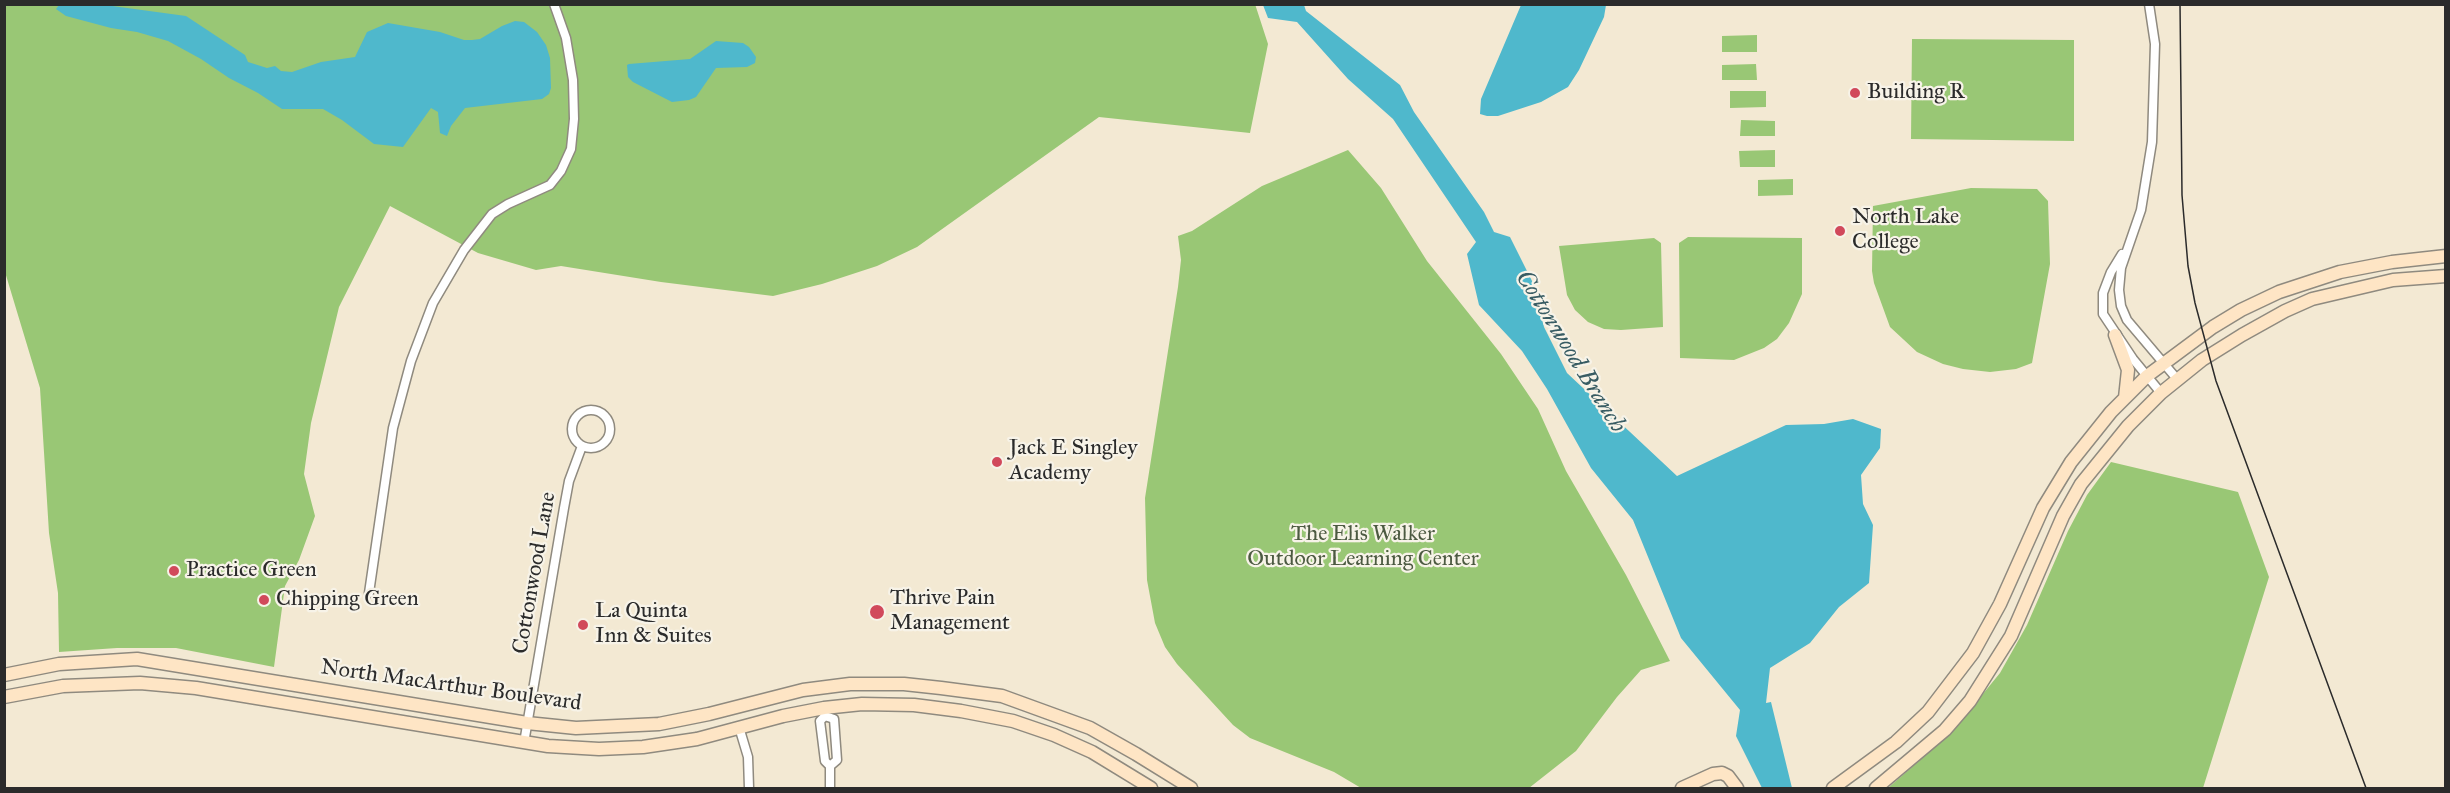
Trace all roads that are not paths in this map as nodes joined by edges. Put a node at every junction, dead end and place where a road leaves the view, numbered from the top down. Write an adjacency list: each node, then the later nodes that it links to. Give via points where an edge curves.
1 (554, 4): 15 (street, via 566,39 573,80 571,149 550,185 492,214 464,250 429,312 393,428)
2 (2149, 4): 3 (street, via 2155,44 2152,142 2141,210)
3 (2129, 243): 8 (street, via 2103,293 2103,314); 9 (street, via 2121,268 2121,306 2127,320)
4 (2445, 256): 9 (main road, via 2340,272 2279,292 2213,327)
5 (2445, 276): 6 (main road)
6 (2405, 279): 7 (main road); 11 (main road, via 2312,299 2202,360)
7 (2445, 284)
8 (2115, 335): 10 (street); 13 (main road, via 2128,370)
9 (2164, 364): 10 (main road); 11 (street)
10 (2147, 376): 12 (street); 13 (main road)
11 (2177, 379): 12 (main road)
12 (2161, 393): 32 (main road, via 2081,484 2011,636 1970,701 1945,730)
13 (2125, 398): 31 (main road, via 2076,454 2043,508 2000,604 1973,653 1928,712 1896,742)
14 (582, 446): 14 (street, via 594,448 609,438 608,419 599,411 587,410 575,417 572,430); 21 (street, Cottonwood Lane, via 567,490)
15 (369, 593)
16 (4, 675): 21 (main road, North MacArthur Boulevard, via 59,664 137,659)
17 (911, 685): 19 (main road); 21 (main road, North MacArthur Boulevard, via 850,684 803,690 659,724 576,728); 28 (main road, North MacArthur Boulevard, via 1002,696 1063,718 1136,754)
18 (4, 697): 23 (main road, North MacArthur Boulevard, via 63,686 140,683 196,688)
19 (910, 705): 20 (main road, North MacArthur Boulevard, via 862,704); 27 (main road, North MacArthur Boulevard, via 1013,721 1054,735 1092,752)
20 (824, 712): 22 (main road, North MacArthur Boulevard, via 783,716); 24 (street, via 820,721 825,761); 24 (street, via 834,719 837,760)
21 (527, 723): 23 (street, Cottonwood Lane)
22 (739, 727): 23 (main road, North MacArthur Boulevard, via 697,739 643,747 572,748); 25 (street, via 748,757)
23 (524, 742)
24 (830, 766): 26 (street)
25 (749, 789)
26 (830, 789)
27 (1151, 789)
28 (1191, 789)
29 (1682, 789): 30 (main road, via 1722,773)
30 (1737, 789)
31 (1833, 789)
32 (1876, 789)

